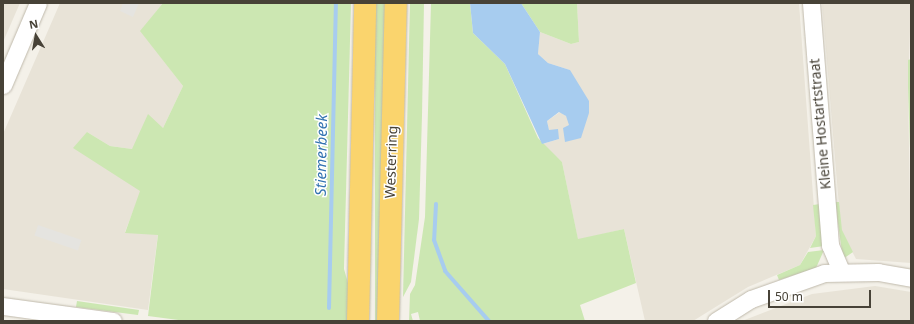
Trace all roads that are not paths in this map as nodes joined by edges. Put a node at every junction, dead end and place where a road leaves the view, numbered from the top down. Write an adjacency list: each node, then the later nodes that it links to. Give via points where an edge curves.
1 (38, 3): 5 (street)
2 (365, 3): 12 (highway, Westerring)
3 (396, 3): 13 (highway, Westerring)
4 (811, 3): 6 (street, Kleine Hostartstraat)
5 (3, 85)
6 (830, 245): 7 (street, Kleine Hostartstraat); 8 (street, Kleine Hostartstraat)
7 (841, 271): 8 (street); 9 (street)
8 (824, 273): 14 (street, via 751,299)
9 (911, 278)
10 (3, 306): 11 (street)
11 (113, 321)
12 (358, 321)
13 (388, 321)
14 (716, 321)

